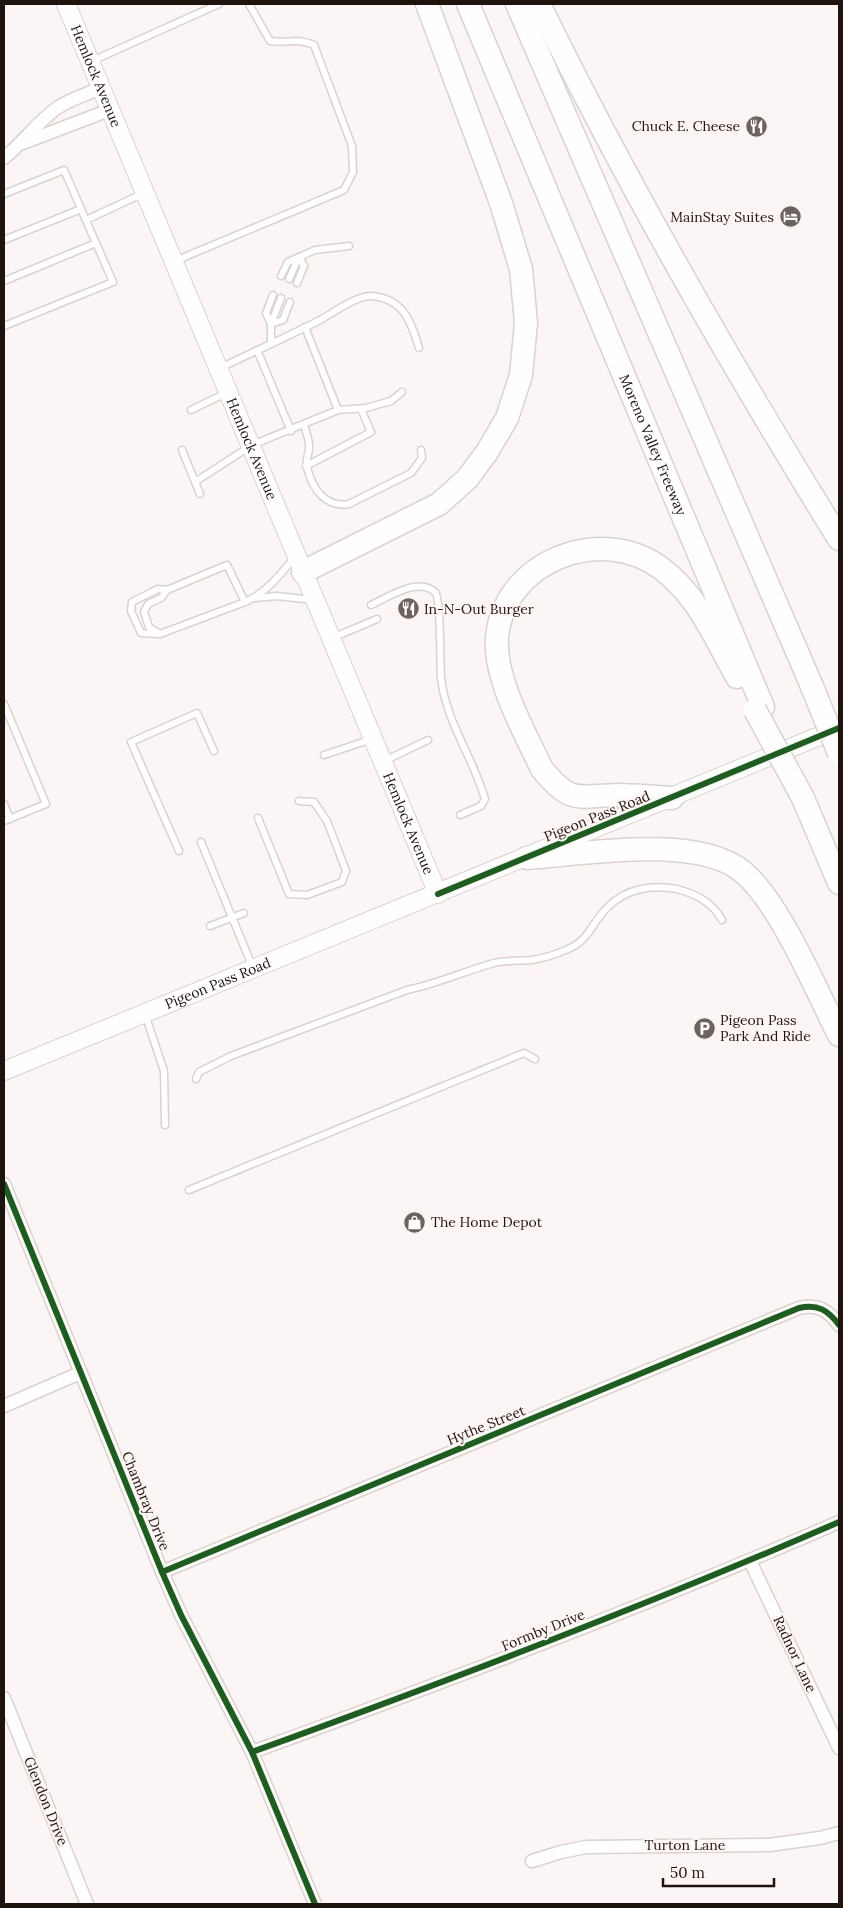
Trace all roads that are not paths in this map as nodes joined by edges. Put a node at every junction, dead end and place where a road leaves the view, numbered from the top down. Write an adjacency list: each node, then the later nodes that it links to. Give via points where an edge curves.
1 (66, 4): 8 (main road, Hemlock Avenue)
2 (220, 4): 8 (lane)
3 (248, 4): 21 (lane, via 270,41 302,40 314,45 352,146 353,172 344,190)
4 (428, 4): 50 (highway, via 501,203 521,269 526,323 521,375 507,418 488,452 467,479 439,504)
5 (468, 4): 60 (highway, Moreno Valley Freeway)
6 (517, 4): 65 (highway, bridge)
7 (539, 4): 49 (highway, via 661,240)
8 (91, 62): 9 (main road, Hemlock Avenue)
9 (103, 87): 10 (main road, Hemlock Avenue); 11 (street, via 58,107 28,134)
10 (112, 109): 11 (street); 13 (main road, Hemlock Avenue)
11 (23, 143): 12 (street)
12 (4, 158)
13 (146, 192): 16 (lane); 21 (main road, Hemlock Avenue)
14 (4, 194): 15 (lane, via 64,170)
15 (81, 209): 16 (lane); 17 (lane)
16 (86, 220): 18 (lane)
17 (4, 240)
18 (96, 243): 24 (lane); 30 (lane, via 113,282)
19 (349, 246): 20 (lane, via 315,250)
20 (300, 257): 22 (lane, via 288,262); 23 (lane); 25 (lane, via 304,266)
21 (175, 261): 35 (main road, Hemlock Avenue)
22 (281, 276)
23 (289, 279)
24 (4, 281)
25 (297, 283)
26 (273, 295): 29 (lane, via 266,313)
27 (281, 298): 29 (lane)
28 (290, 302): 29 (lane, via 282,320)
29 (271, 324): 32 (lane)
30 (4, 326)
31 (305, 327): 32 (lane); 33 (lane, via 351,302 371,296 399,305 411,322); 40 (lane)
32 (271, 343): 34 (lane)
33 (419, 348)
34 (256, 350): 35 (lane); 42 (lane)
35 (220, 368): 36 (main road, Hemlock Avenue)
36 (230, 392): 39 (lane); 43 (main road, Hemlock Avenue)
37 (402, 392): 38 (lane, via 391,401)
38 (361, 409): 40 (lane); 46 (lane, via 372,432)
39 (191, 410)
40 (338, 410): 41 (lane)
41 (304, 425): 42 (lane); 46 (lane, via 310,446)
42 (291, 431): 43 (lane)
43 (252, 446): 47 (lane); 50 (main road, Hemlock Avenue)
44 (182, 450): 47 (lane)
45 (420, 450): 46 (lane, via 422,458 411,473 339,506 323,499)
46 (306, 466)
47 (195, 482): 48 (lane)
48 (200, 494)
49 (839, 539)
50 (300, 564): 52 (lane); 53 (main road, Hemlock Avenue)
51 (167, 590): 54 (lane, via 227,565); 57 (lane, via 161,598 148,604 144,612 149,627); 57 (lane, via 158,589 132,602 131,611 141,633)
52 (254, 598): 53 (lane, via 277,596); 54 (lane)
53 (314, 600): 58 (main road, Hemlock Avenue)
54 (245, 602): 57 (lane)
55 (371, 605): 71 (lane, via 419,586 431,589 439,599 438,628 445,702 485,799 481,806)
56 (377, 619): 58 (lane)
57 (160, 634)
58 (331, 639): 62 (main road, Hemlock Avenue)
59 (4, 704): 73 (lane, via 46,804)
60 (759, 708): 68 (highway, via 691,596 660,567 626,552 585,550 559,556 541,565 521,582 502,617 497,638 498,657 503,678 542,770 552,782 577,797); 77 (highway, Moreno Valley Freeway, bridge, via 803,798)
61 (839, 728): 68 (main road, Pigeon Pass Road)
62 (373, 739): 66 (lane); 67 (main road, Hemlock Avenue)
63 (428, 740): 67 (lane)
64 (214, 751): 75 (lane, via 197,713 131,742)
65 (839, 753)
66 (324, 755)
67 (382, 761): 78 (main road, Hemlock Avenue)
68 (672, 798): 76 (main road, Pigeon Pass Road)
69 (299, 801): 72 (lane, via 314,802 327,821 346,871 342,882 307,895 289,894)
70 (4, 804): 73 (lane)
71 (460, 815)
72 (258, 818)
73 (7, 820)
74 (201, 842): 80 (lane)
75 (179, 851)
76 (527, 858): 78 (main road, Pigeon Pass Road); 85 (highway, via 668,848 707,854 742,871 769,902)
77 (839, 883)
78 (438, 894): 83 (main road, Pigeon Pass Road)
79 (244, 913): 80 (lane)
80 (232, 917): 82 (lane); 83 (lane)
81 (722, 920): 88 (lane, via 708,903 690,892 655,887 631,890 612,903 587,936 572,948 533,960 495,963 402,992 231,1056 199,1072)
82 (210, 926)
83 (254, 969): 84 (main road, Pigeon Pass Road)
84 (144, 1013): 87 (main road, Pigeon Pass Road); 89 (lane, via 164,1071)
85 (839, 1035)
86 (535, 1059): 91 (lane, via 524,1053)
87 (4, 1071)
88 (196, 1079)
89 (165, 1125)
90 (4, 1184): 92 (street, Chambray Drive)
91 (189, 1190)
92 (9, 1214): 94 (street, Chambray Drive)
93 (839, 1325): 98 (street, Hythe Street, via 821,1307 799,1308)
94 (80, 1373): 95 (street); 98 (street, Chambray Drive)
95 (4, 1406)
96 (839, 1522): 97 (street, Formby Drive)
97 (750, 1560): 100 (street, Radnor Lane); 101 (street, Formby Drive, via 483,1668)
98 (162, 1572): 101 (street, Chambray Drive)
99 (4, 1698): 104 (street, Glendon Drive)
100 (839, 1748)
101 (252, 1752): 105 (street, Chambray Drive)
102 (839, 1833): 103 (street, Turton Lane, via 769,1845 586,1847)
103 (532, 1861)
104 (88, 1904)
105 (315, 1904)

